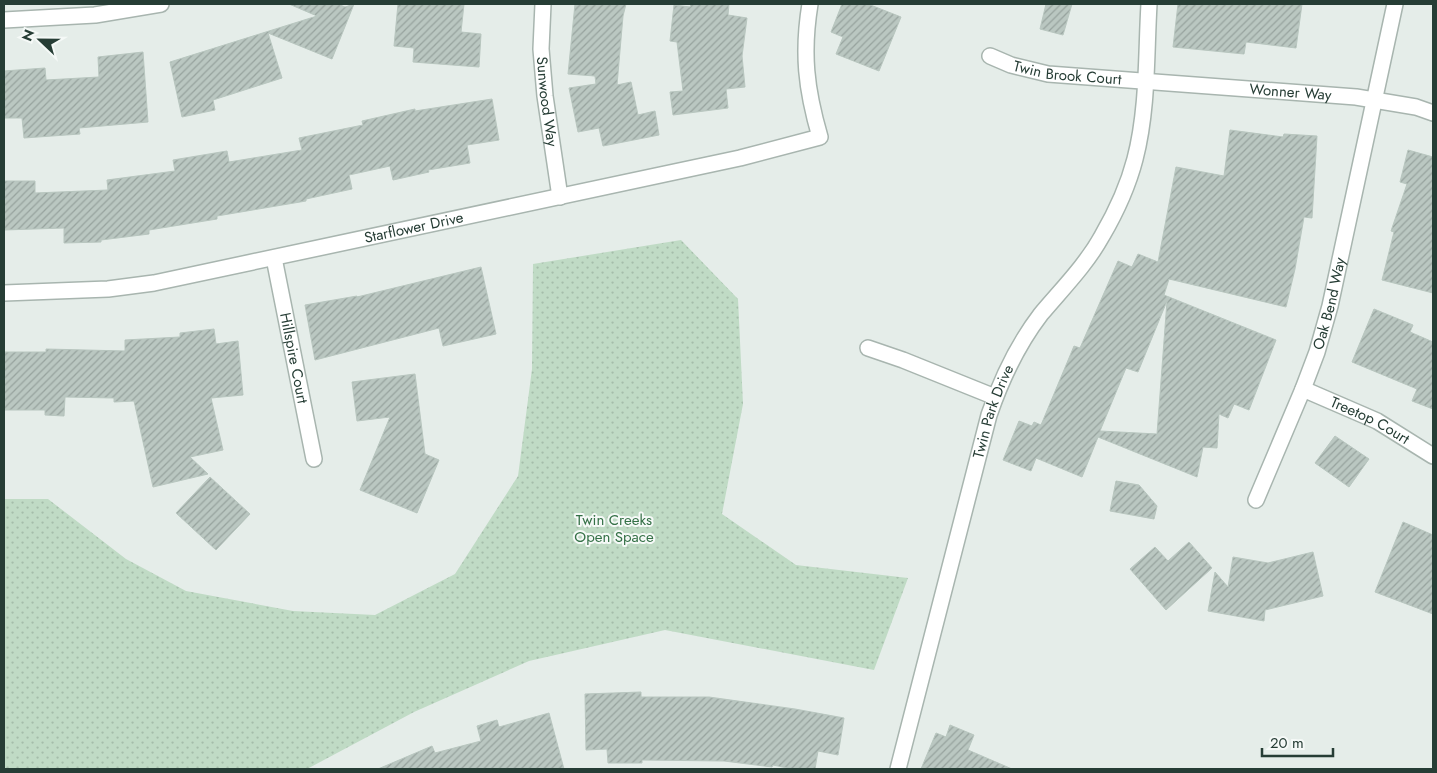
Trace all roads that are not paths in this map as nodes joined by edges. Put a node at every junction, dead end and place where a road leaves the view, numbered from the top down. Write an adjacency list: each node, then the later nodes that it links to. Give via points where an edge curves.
1 (161, 4): 6 (street, via 95,16)
2 (543, 4): 11 (street, Sunwood Way, via 545,96)
3 (810, 4): 11 (street, Starflower Drive, via 805,71 820,137)
4 (1149, 4): 8 (street, Twin Park Drive)
5 (1395, 4): 9 (street, Oak Bend Way)
6 (4, 20)
7 (990, 56): 8 (street, Twin Brook Court, via 1048,74)
8 (1145, 82): 9 (street, Wonner Way); 16 (street, Twin Park Drive, via 1135,159 1121,199 1077,273 1030,331)
9 (1375, 100): 10 (street, Wonner Way); 15 (street, Oak Bend Way, via 1330,306)
10 (1433, 113)
11 (560, 197): 12 (street, Starflower Drive)
12 (274, 258): 13 (street, Starflower Drive, via 154,283 108,289); 18 (street, Hillspire Court)
13 (4, 293)
14 (868, 348): 16 (street)
15 (1304, 390): 17 (street, Treetop Court, via 1377,420); 19 (street, Oak Bend Way)
16 (995, 397): 20 (street, Twin Park Drive)
17 (1433, 456)
18 (314, 459)
19 (1256, 500)
20 (898, 769)

